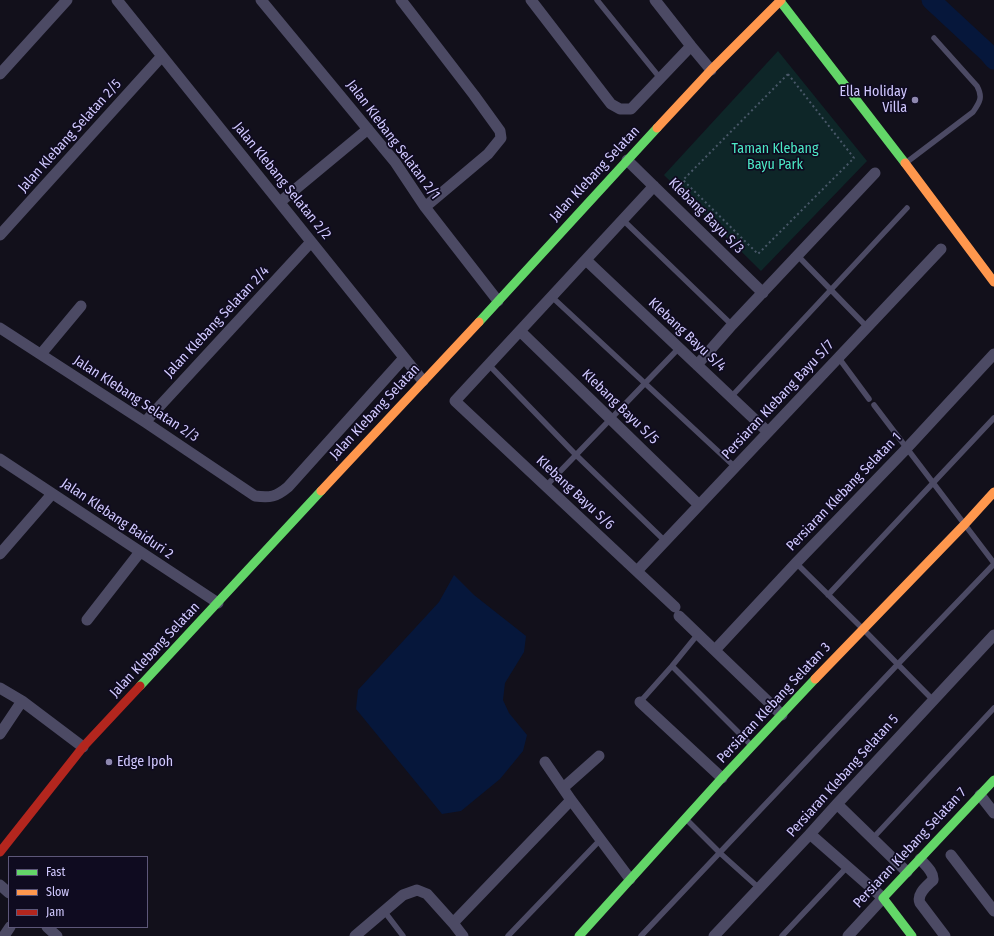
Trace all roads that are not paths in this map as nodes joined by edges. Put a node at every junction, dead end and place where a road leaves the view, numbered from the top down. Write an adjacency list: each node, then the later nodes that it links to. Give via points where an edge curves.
1 (67, 0): 13 (street)
2 (117, 0): 11 (street, Jalan Klebang Selatan 2/2)
3 (262, 0): 15 (street, Jalan Klebang Selatan 2/1)
4 (401, 0): 21 (street, via 500,131 500,138 488,154)
5 (530, 0): 14 (street, via 611,104 620,109 631,109)
6 (597, 0): 14 (lane)
7 (655, 0): 10 (street)
8 (780, 1): 12 (street, Jalan Klebang Selatan); 17 (street)
9 (934, 38): 17 (lane, via 977,86 980,99 973,112)
10 (690, 46): 12 (street); 14 (street)
11 (162, 56): 20 (street, Jalan Klebang Selatan 2/2); 24 (street, Jalan Klebang Selatan 2/5)
12 (711, 70): 16 (street, Jalan Klebang Selatan)
13 (0, 74)
14 (660, 78)
15 (368, 129): 20 (street); 21 (street, Jalan Klebang Selatan 2/1, via 395,162)
16 (627, 160): 19 (street, Klebang Bayu S/3); 33 (street, Jalan Klebang Selatan)
17 (905, 163): 29 (street)
18 (876, 173): 27 (street)
19 (654, 186): 23 (street); 31 (street, Klebang Bayu S/3)
20 (280, 202): 25 (street, Jalan Klebang Selatan 2/2)
21 (425, 207): 33 (street, Jalan Klebang Selatan 2/1)
22 (907, 208): 30 (lane)
23 (623, 220): 28 (street); 35 (lane)
24 (0, 235)
25 (312, 242): 43 (street, Jalan Klebang Selatan 2/2); 53 (street, Jalan Klebang Selatan 2/4)
26 (941, 249): 36 (street, Persiaran Klebang Bayu S/7)
27 (798, 256): 30 (lane); 31 (street)
28 (586, 260): 32 (street); 39 (street, Klebang Bayu S/4)
29 (994, 282)
30 (831, 290): 36 (lane); 48 (lane)
31 (763, 293): 35 (street)
32 (552, 296): 38 (street); 47 (lane)
33 (498, 302): 46 (street, Jalan Klebang Selatan)
34 (81, 306): 40 (street)
35 (732, 325): 45 (street)
36 (867, 327): 42 (street, Persiaran Klebang Bayu S/7)
37 (0, 328): 40 (street, Jalan Klebang Selatan 2/3)
38 (520, 331): 44 (street); 52 (street, Klebang Bayu S/5)
39 (679, 348): 45 (street, Klebang Bayu S/4); 47 (lane)
40 (41, 354): 53 (street, Jalan Klebang Selatan 2/3)
41 (994, 354): 55 (street, Persiaran Klebang Selatan 1)
42 (838, 357): 49 (lane); 54 (street, Persiaran Klebang Bayu S/7)
43 (404, 358): 46 (street, Jalan Klebang Selatan 2/2); 53 (street, Jalan Klebang Selatan 2/3, via 288,487 281,493 266,498 255,496)
44 (489, 365): 56 (lane); 60 (street, Klebang Bayu S/6, via 455,401)
45 (697, 365): 48 (street, Klebang Bayu S/4)
46 (423, 381): 72 (street, Jalan Klebang Selatan)
47 (645, 383): 52 (lane); 58 (lane)
48 (731, 397): 54 (street, Klebang Bayu S/4)
49 (869, 399)
50 (874, 405): 55 (lane)
51 (994, 418): 59 (lane)
52 (611, 419): 56 (lane); 63 (street, Klebang Bayu S/5)
53 (145, 422)
54 (768, 432): 58 (street, Persiaran Klebang Bayu S/7)
55 (907, 448): 59 (lane); 68 (street, Persiaran Klebang Selatan 1)
56 (576, 455): 60 (lane); 65 (lane)
57 (0, 459): 62 (street, Jalan Klebang Baiduri 2)
58 (735, 467): 63 (street, Persiaran Klebang Bayu S/7)
59 (934, 483): 64 (lane); 71 (lane)
60 (546, 486): 70 (street, Klebang Bayu S/6)
61 (994, 492): 64 (street, Persiaran Klebang Selatan 3)
62 (52, 494): 66 (street, Jalan Klebang Baiduri 2); 67 (street)
63 (699, 505): 65 (street, Persiaran Klebang Bayu S/7)
64 (965, 524): 69 (lane); 74 (street, Persiaran Klebang Selatan 3)
65 (665, 541): 70 (street, Persiaran Klebang Bayu S/7)
66 (140, 552): 72 (street, Jalan Klebang Baiduri 2); 73 (street)
67 (0, 554)
68 (796, 563): 71 (lane); 77 (street, Persiaran Klebang Selatan 1)
69 (994, 563): 78 (lane)
70 (637, 571): 75 (street, Klebang Bayu S/6)
71 (828, 595): 74 (lane)
72 (218, 603): 88 (street, Jalan Klebang Selatan)
73 (87, 620)
74 (863, 629): 78 (lane); 85 (street, Persiaran Klebang Selatan 3)
75 (698, 634): 77 (street, Klebang Bayu S/6); 79 (lane)
76 (994, 635): 81 (street, Persiaran Klebang Selatan 5)
77 (715, 650): 85 (street, Klebang Bayu S/6)
78 (898, 664): 81 (lane); 103 (lane)
79 (672, 666): 83 (lane); 87 (lane)
80 (0, 688): 82 (street)
81 (933, 700): 96 (street, Persiaran Klebang Selatan 5)
82 (22, 701): 86 (street); 88 (street)
83 (640, 702): 91 (street)
84 (994, 708): 100 (lane)
85 (782, 715): 87 (street, Persiaran Klebang Selatan 3)
86 (0, 734)
87 (753, 746): 91 (street, Persiaran Klebang Selatan 3)
88 (83, 747): 102 (street, Jalan Klebang Selatan)
89 (598, 756): 93 (street)
90 (545, 762): 93 (street)
91 (722, 778): 98 (street, Persiaran Klebang Selatan 3)
92 (994, 780): 94 (street, Persiaran Klebang Selatan 7)
93 (563, 788): 95 (street)
94 (980, 795): 97 (street); 105 (street, Persiaran Klebang Selatan 7)
95 (571, 800): 101 (street); 115 (street)
96 (837, 804): 99 (street, Persiaran Klebang Selatan 5); 100 (street)
97 (994, 813)
98 (685, 818): 103 (lane); 108 (street, Persiaran Klebang Selatan 3)
99 (810, 834): 106 (street); 110 (street, Persiaran Klebang Selatan 5)
100 (873, 838): 107 (street)
101 (600, 839): 108 (street); 121 (lane)
102 (0, 852)
103 (720, 853): 110 (lane); 123 (lane)
104 (951, 854): 114 (street)
105 (920, 859): 107 (street, Persiaran Klebang Selatan 7); 128 (street, via 933,874 933,880 918,899)
106 (847, 867): 112 (street); 125 (lane)
107 (907, 872): 112 (street, Persiaran Klebang Selatan 7)
108 (630, 879): 122 (street, Persiaran Klebang Selatan 3)
109 (0, 885): 111 (street)
110 (759, 888): 124 (street, Persiaran Klebang Selatan 5)
111 (8, 892)
112 (883, 898): 126 (street, Persiaran Klebang Selatan 7); 127 (street)
113 (384, 911): 115 (street, via 403,895 417,890 427,894); 118 (street); 119 (lane)
114 (994, 911)
115 (453, 923): 120 (street)
116 (48, 928): 117 (street)
117 (57, 936)
118 (355, 936)
119 (403, 936)
120 (463, 936)
121 (508, 936)
122 (578, 936)
123 (641, 936)
124 (714, 936)
125 (782, 936)
126 (848, 936)
127 (912, 936)
128 (945, 936)

